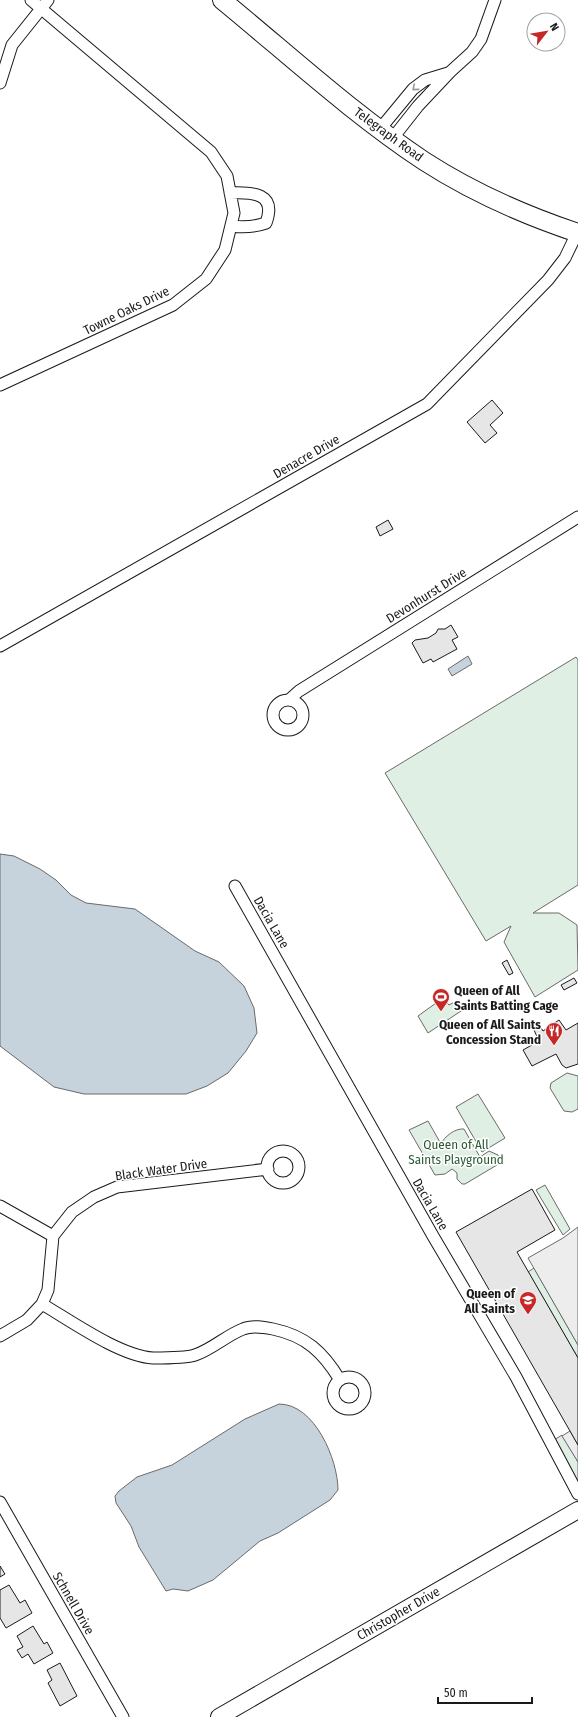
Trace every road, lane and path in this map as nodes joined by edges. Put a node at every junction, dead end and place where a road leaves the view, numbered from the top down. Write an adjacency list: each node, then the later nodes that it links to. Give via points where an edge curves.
1 (31, 0): 4 (street, Towne Oaks Drive)
2 (222, 0): 7 (main road, Telegraph Road)
3 (495, 0): 5 (street, via 481,40 465,61)
4 (45, 4): 6 (street, via 12,45); 8 (street, Towne Oaks Drive, via 211,152 227,176)
5 (450, 72): 7 (street, via 418,106); 7 (street, one-way to 7, via 425,80 413,89)
6 (0, 83)
7 (386, 134): 10 (main road, Telegraph Road, via 431,165 492,199)
8 (230, 193): 9 (street, Towne Oaks Drive, via 234,213); 9 (street, via 251,192 259,195 265,199 270,213 266,223 256,227)
9 (232, 226): 11 (street, Towne Oaks Drive, via 225,250 206,279 173,305)
10 (578, 233): 13 (street, Denacre Drive, via 565,258 548,280 427,404)
11 (0, 384)
12 (578, 517): 14 (street, Devonhurst Drive, via 298,691)
13 (0, 646)
14 (290, 699)
15 (235, 886): 22 (street, Dacia Lane, via 516,1377)
16 (268, 1169): 18 (street, Black Water Drive, via 117,1187 94,1197 72,1212)
17 (0, 1206): 18 (street)
18 (54, 1236): 19 (street, via 48,1290)
19 (42, 1304): 20 (street, via 27,1320); 21 (street, via 111,1344 135,1355 153,1358 195,1355 244,1328 258,1327 283,1331 296,1335 317,1350 332,1366)
20 (0, 1336)
21 (340, 1380)
22 (578, 1494)
23 (0, 1502): 25 (street, Schnell Drive)
24 (578, 1510): 26 (street, Christopher Drive)
25 (123, 1717)
26 (219, 1717)

